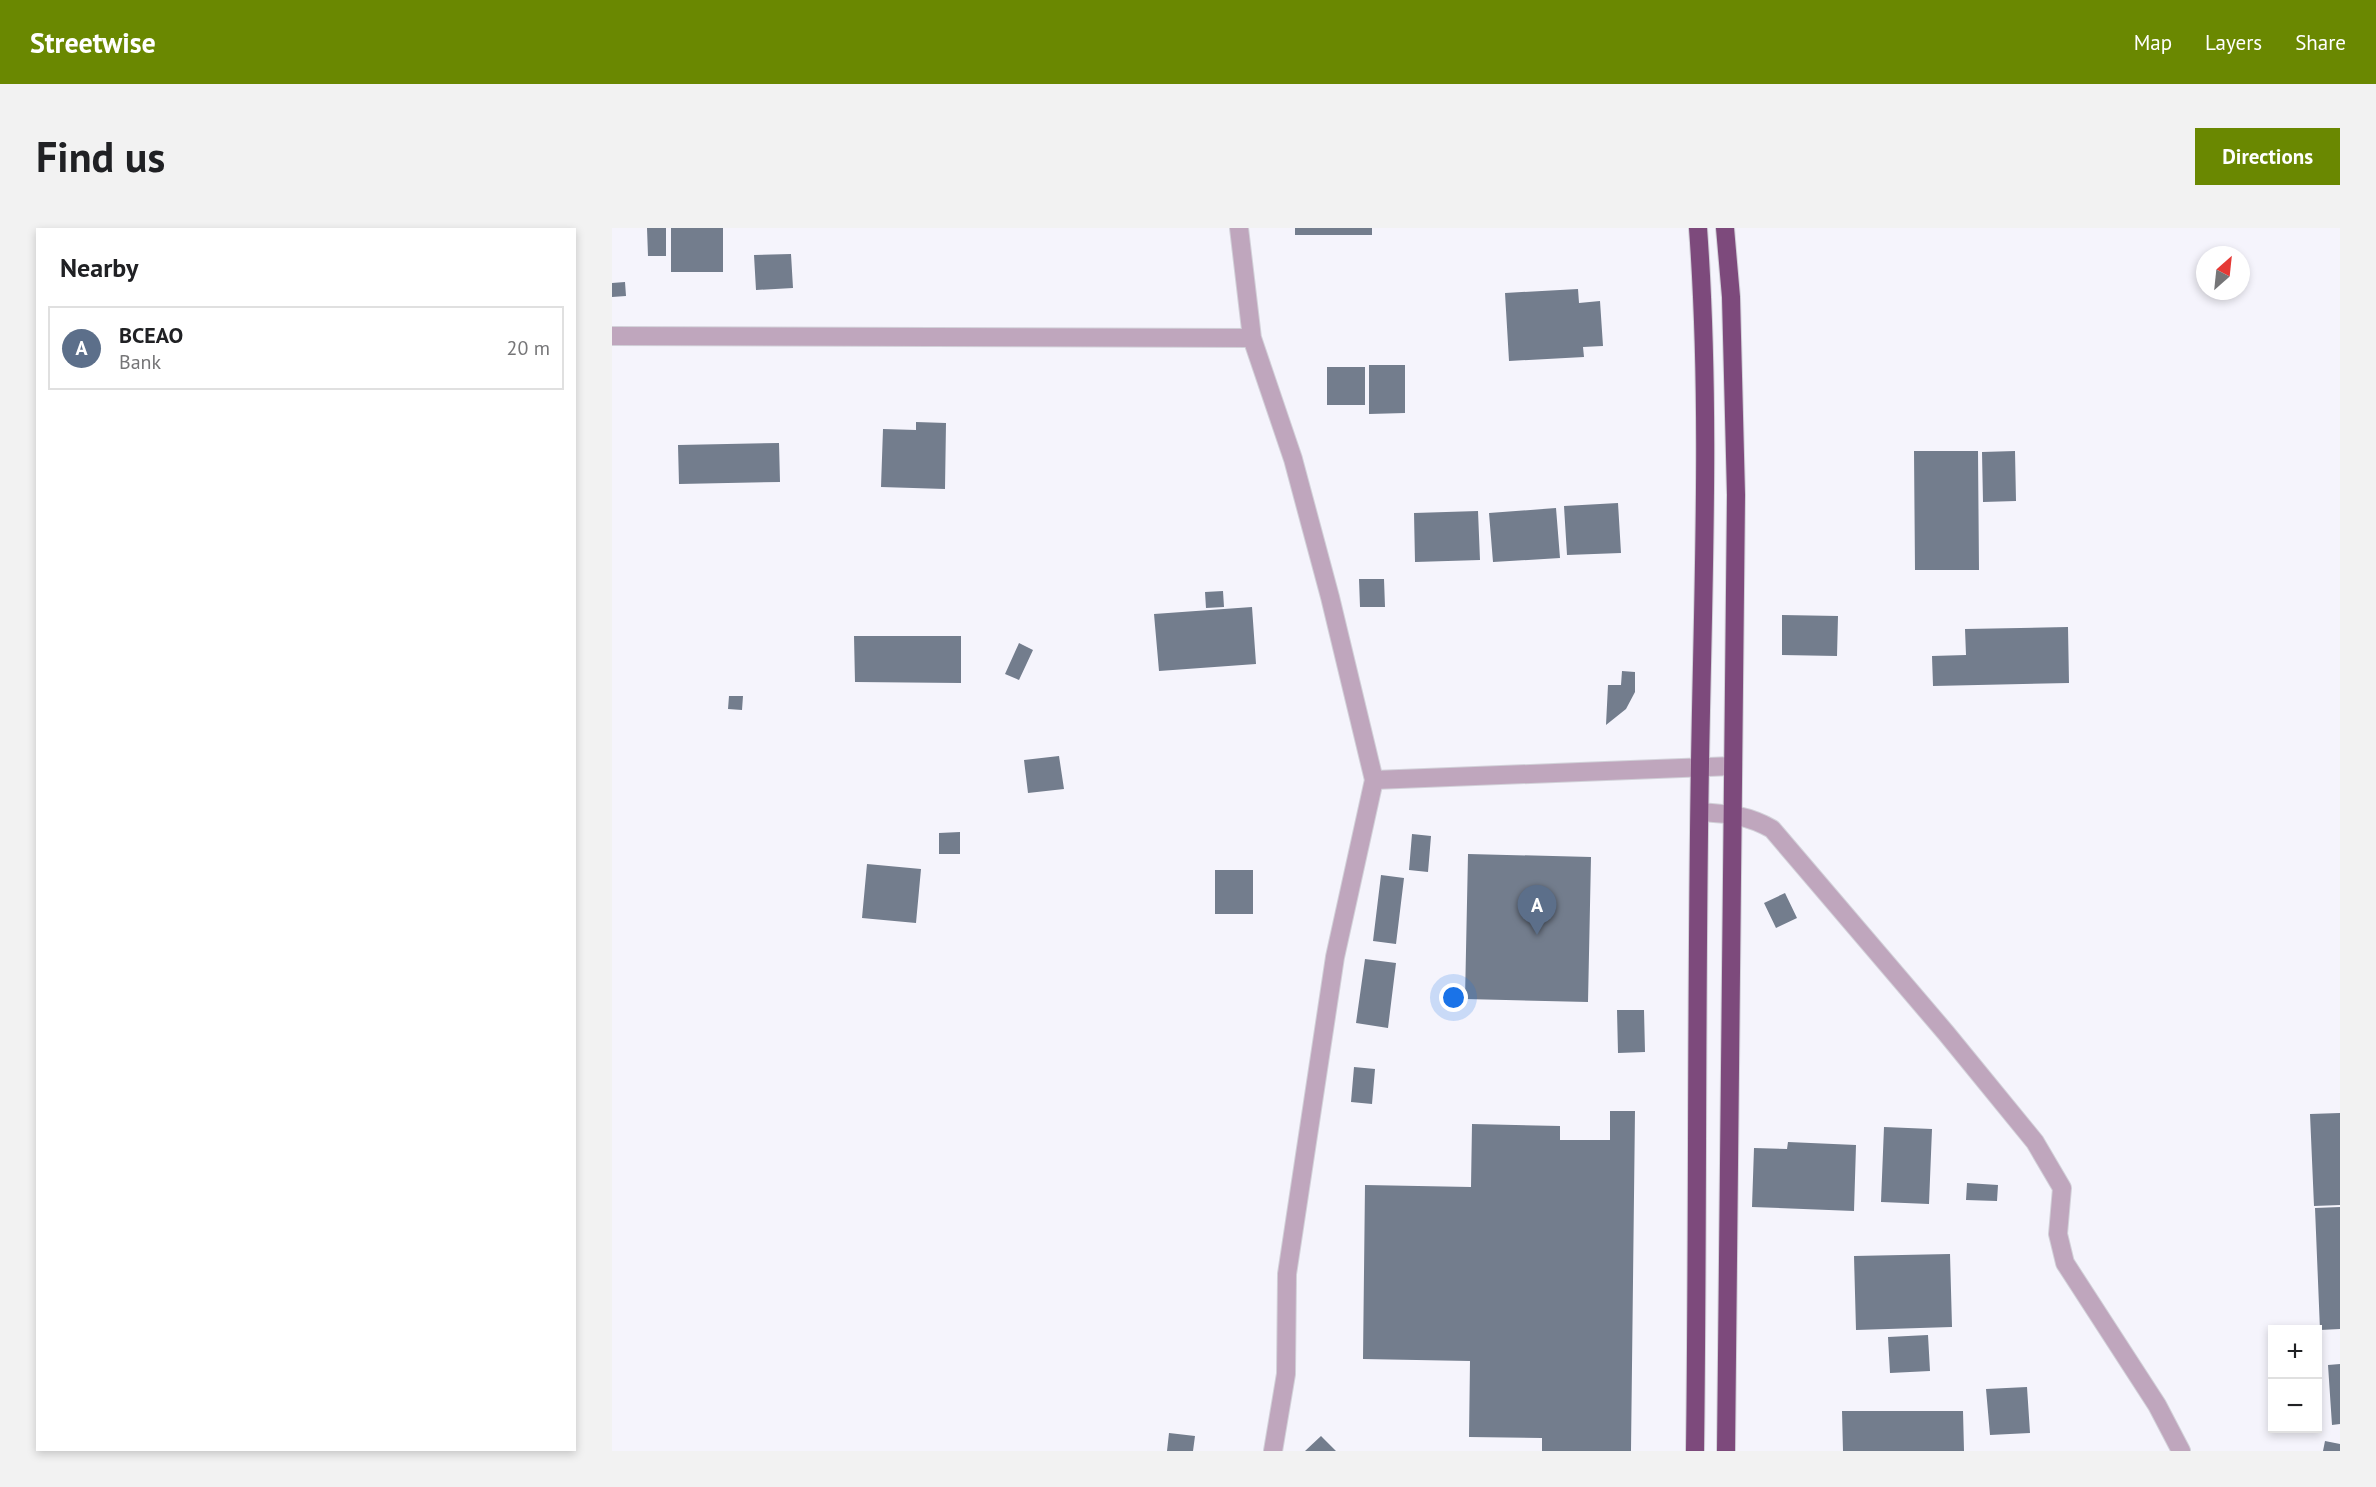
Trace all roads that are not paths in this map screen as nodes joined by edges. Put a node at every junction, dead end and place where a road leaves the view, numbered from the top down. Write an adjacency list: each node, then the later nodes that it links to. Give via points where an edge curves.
1 (1239, 228): 5 (street)
2 (1698, 228): 7 (highway)
3 (1725, 228): 6 (highway, via 1731,297)
4 (612, 336): 5 (street)
5 (1252, 338): 10 (street, via 1296,471)
6 (1736, 495): 7 (highway); 8 (highway)
7 (1706, 497): 9 (highway)
8 (1733, 766): 9 (street); 12 (highway)
9 (1700, 767): 10 (street); 11 (highway)
10 (1374, 780): 13 (street, via 1335,957 1287,1274 1286,1374)
11 (1701, 812): 12 (street); 14 (highway)
12 (1732, 814): 15 (highway); 16 (street, via 1753,818 1772,829 2035,1142 2062,1188 2058,1234 2065,1263 2157,1405)
13 (1273, 1451)
14 (1695, 1451)
15 (1726, 1451)
16 (2181, 1451)

